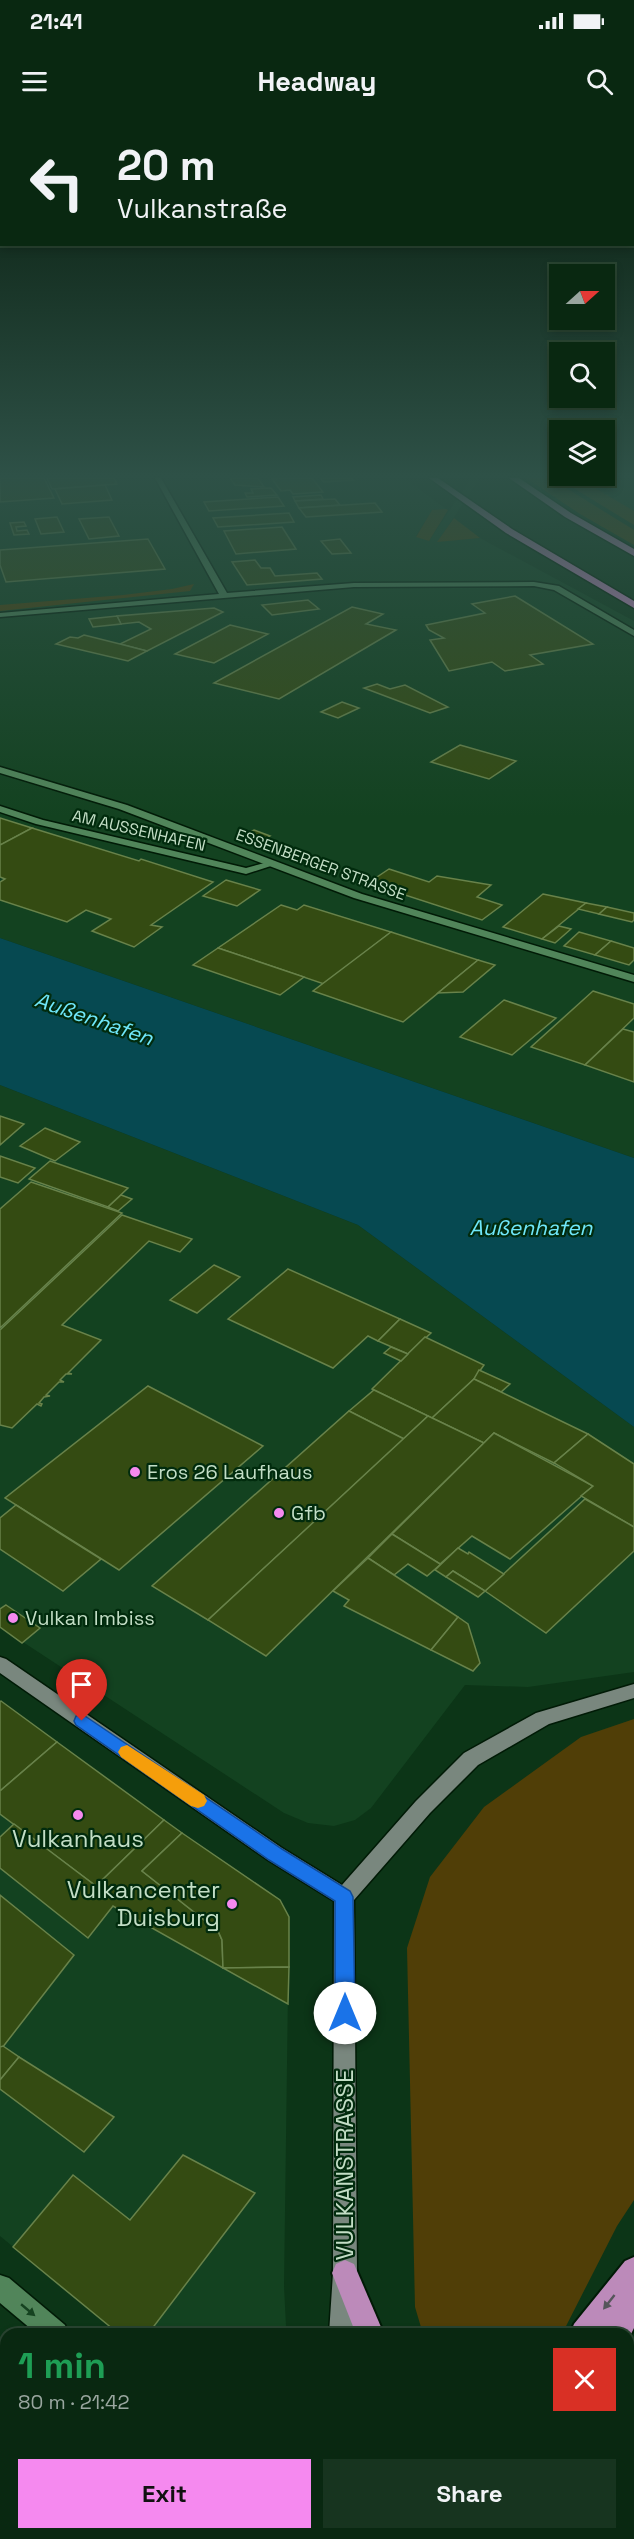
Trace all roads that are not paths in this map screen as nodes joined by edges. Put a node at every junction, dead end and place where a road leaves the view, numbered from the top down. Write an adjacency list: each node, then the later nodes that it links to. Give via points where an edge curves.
1 (221, 591): 5 (street)
2 (284, 591): 5 (street)
3 (561, 591): 8 (street)
4 (611, 591): 6 (highway)
5 (224, 596): 7 (street)
6 (634, 605)
7 (0, 615)
8 (634, 633)
9 (0, 770): 11 (street, ESSENBERGER STRASSE, via 123,807)
10 (0, 809): 11 (street, AM AUSSENHAFEN, via 246,871)
11 (272, 864): 12 (street, ESSENBERGER STRASSE, via 358,896)
12 (634, 979)
13 (0, 1664): 15 (main road, via 275,1854)
14 (634, 1691): 15 (main road, via 543,1718 471,1759)
15 (344, 1897): 17 (main road, VULKANSTRASSE)
16 (634, 2270): 24 (highway, one-way to 24)
17 (345, 2273): 21 (main road, VULKANSTRASSE); 22 (main road, VULKANSTRASSE); 23 (highway)
18 (0, 2287): 20 (street, one-way to 20)
19 (634, 2300): 25 (highway)
20 (49, 2328)
21 (341, 2328)
22 (350, 2328)
23 (368, 2328)
24 (589, 2328)
25 (620, 2328)

